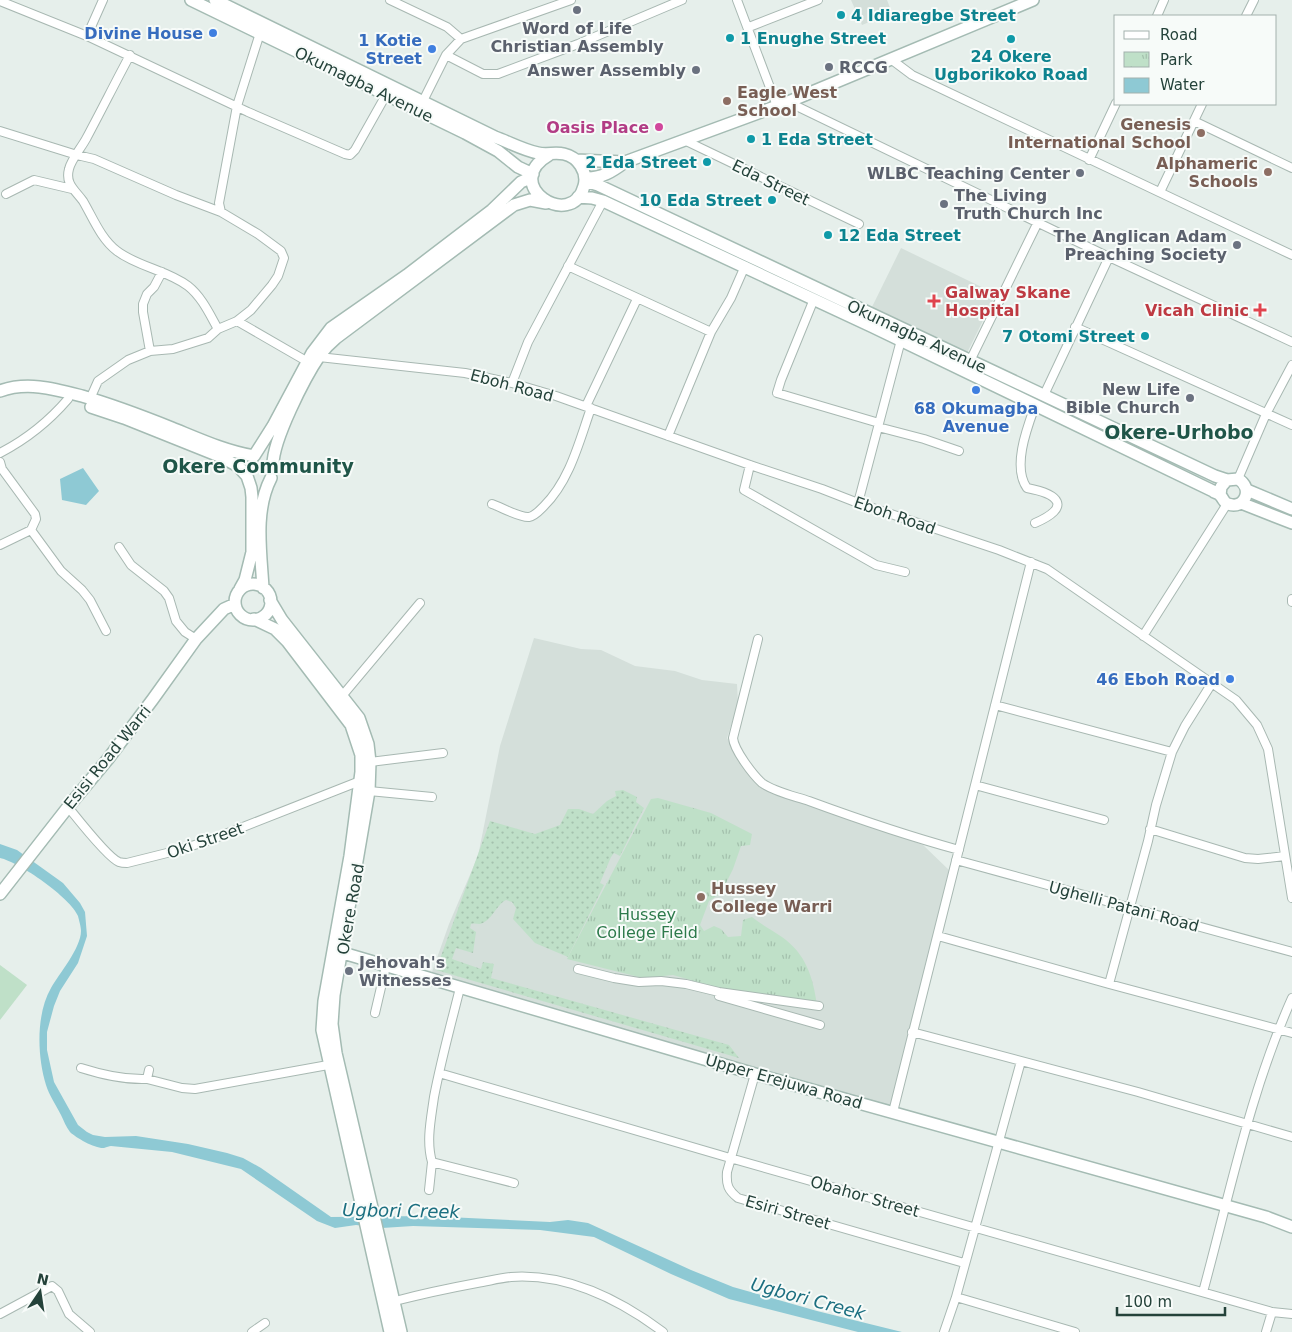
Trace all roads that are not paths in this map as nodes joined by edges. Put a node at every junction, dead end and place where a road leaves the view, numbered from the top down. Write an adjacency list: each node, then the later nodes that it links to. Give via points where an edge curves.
1 (0, 0): 17 (street)
2 (103, 0): 17 (street)
3 (191, 0): 12 (main road, Okumagba Avenue)
4 (390, 0): 18 (street, via 447,27)
5 (682, 0): 20 (street, via 498,74 483,74)
6 (737, 0): 15 (street)
7 (818, 0): 15 (street)
8 (1033, 0): 21 (main road)
9 (1164, 0): 13 (street)
10 (1254, 0): 14 (street)
11 (567, 1): 18 (street)
12 (220, 4): 16 (main road, Okumagba Avenue); 23 (main road, Okumagba Avenue)
13 (1157, 15)
14 (1246, 15)
15 (749, 28): 24 (street)
16 (260, 33): 22 (main road, Okumagba Avenue); 27 (street)
17 (87, 36): 19 (street)
18 (460, 39): 20 (street)
19 (130, 55): 27 (street); 32 (street)
20 (446, 55): 23 (street)
21 (892, 60): 24 (main road); 34 (street, via 912,75)
22 (386, 95): 27 (street, via 350,155); 37 (main road, Okumagba Avenue, via 485,143)
23 (423, 101): 31 (main road, Okumagba Avenue, via 495,137)
24 (783, 104): 30 (main road); 46 (street)
25 (1115, 105): 34 (street)
26 (1202, 105): 28 (street)
27 (237, 106): 45 (street, via 219,203)
28 (1194, 121): 36 (street); 40 (street)
29 (0, 131): 32 (street)
30 (684, 140): 35 (main road); 47 (street, Eda Street)
31 (549, 155): 33 (main road, via 564,153); 37 (main road, via 536,166)
32 (77, 156): 39 (street, via 69,166 68,181); 45 (street, via 94,159)
33 (576, 160): 35 (main road); 38 (main road)
34 (1089, 160): 40 (street)
35 (625, 162): 38 (main road, via 615,170)
36 (1292, 168)
37 (533, 175): 44 (main road, via 534,189); 64 (main road, via 520,182 492,210 407,275 331,328)
38 (585, 179): 42 (main road); 43 (main road)
39 (72, 189): 41 (street, via 34,180); 52 (street, via 116,250)
40 (1160, 192): 48 (street)
41 (6, 194)
42 (606, 196): 43 (main road); 50 (street); 51 (main road, Okumagba Avenue); 63 (main road, Okumagba Avenue)
43 (578, 197): 44 (main road, via 564,205)
44 (548, 203): 62 (main road, via 530,200 514,205 336,338)
45 (222, 212): 55 (street, via 281,251 284,258 272,285)
46 (1038, 222): 49 (street); 63 (street)
47 (859, 224)
48 (1292, 256)
49 (1109, 257): 56 (street); 60 (street)
50 (568, 266): 53 (street); 66 (street, via 528,342)
51 (746, 266): 54 (main road, Okumagba Avenue); 58 (street)
52 (162, 272): 57 (street, via 189,287 204,303); 61 (street, via 143,304)
53 (637, 298): 58 (street); 73 (street)
54 (814, 299): 59 (main road, Okumagba Avenue); 75 (street, via 777,393)
55 (237, 321): 57 (street); 64 (street)
56 (1075, 327): 68 (street); 74 (street)
57 (218, 329): 61 (street, via 208,338 173,349)
58 (711, 332): 77 (street)
59 (901, 340): 72 (main road, Okumagba Avenue); 75 (street)
60 (1292, 342)
61 (150, 351): 70 (street, via 128,360 98,381)
62 (319, 357): 66 (street, Eboh Road, via 465,373); 83 (main road, via 280,433 273,456)
63 (970, 361): 68 (main road, Okumagba Avenue)
64 (308, 362): 80 (main road)
65 (1292, 365): 74 (street)
66 (512, 382): 73 (street, Eboh Road)
67 (0, 391): 70 (main road, via 18,386 38,386)
68 (1044, 395): 86 (main road, Okumagba Avenue, via 1215,476)
69 (0, 397): 71 (main road, via 33,392)
70 (90, 399): 80 (main road)
71 (68, 400): 79 (street, via 38,428); 84 (main road, via 124,418 218,456 238,466)
72 (1035, 406): 88 (main road, Okumagba Avenue); 93 (street, via 1022,447 1021,476 1027,488 1051,495 1058,501 1058,507 1056,512)
73 (588, 407): 77 (street, Eboh Road); 91 (street, via 570,469 553,497 538,513 523,517)
74 (1266, 414): 76 (street); 86 (street)
75 (878, 425): 78 (street); 89 (street)
76 (1292, 425)
77 (668, 436): 82 (street, Eboh Road)
78 (959, 451)
79 (0, 453)
80 (254, 456): 83 (main road, via 268,458); 84 (main road, via 246,464)
81 (0, 462): 95 (street, via 35,514)
82 (750, 465): 89 (street, Eboh Road); 99 (street, via 744,490 876,565)
83 (274, 466): 85 (main road)
84 (247, 476): 85 (main road, via 259,483); 101 (main road, via 252,497 252,552)
85 (271, 478): 100 (main road, via 261,514)
86 (1233, 480): 87 (main road, via 1244,484); 88 (main road, via 1221,486)
87 (1247, 490): 90 (main road); 92 (main road)
88 (1224, 500): 90 (main road, via 1234,505); 108 (street)
89 (858, 503): 98 (street, Eboh Road)
90 (1241, 503): 94 (main road)
91 (492, 504)
92 (1292, 510)
93 (1035, 524)
94 (1292, 524)
95 (31, 530): 96 (street); 107 (street, via 61,571 90,600)
96 (0, 545)
97 (119, 547): 109 (street, via 130,565 164,591 176,621 185,632)
98 (1030, 562): 108 (street, Eboh Road, via 1046,569); 113 (street)
99 (905, 572)
100 (263, 588): 101 (main road, via 252,584); 102 (main road)
101 (240, 589): 104 (main road)
102 (270, 600): 105 (main road, via 264,615); 112 (main road, Okere Road)
103 (420, 603): 112 (street)
104 (235, 604): 105 (main road, via 238,611); 106 (main road, Esisi Road Warri, via 224,609)
105 (248, 618): 106 (main road, via 227,616); 117 (main road, Okere Road, via 282,635 351,725 361,754)
106 (214, 620): 109 (main road, Esisi Road Warri)
107 (106, 631)
108 (1143, 636): 111 (street, Eboh Road)
109 (196, 638): 121 (main road, Esisi Road Warri, via 162,688)
110 (758, 639): 126 (street, via 733,738 737,749 762,782 835,811)
111 (1212, 683): 114 (street); 125 (street, Eboh Road, via 1236,700 1257,725 1268,750)
112 (342, 696): 116 (main road, Okere Road, via 359,718)
113 (995, 705): 114 (street); 118 (street)
114 (1172, 752): 123 (street)
115 (444, 753): 116 (street)
116 (370, 762): 119 (main road, Okere Road)
117 (360, 781): 121 (street, Oki Street, via 210,840 127,863 114,858); 148 (main road, Okere Road, via 322,1016)
118 (976, 785): 122 (street); 126 (street)
119 (369, 791): 120 (street); 134 (main road, Okere Road)
120 (432, 796)
121 (68, 807): 129 (main road, Esisi Road Warri)
122 (1104, 820)
123 (1150, 829): 127 (street, via 1245,858); 131 (street)
124 (1292, 831): 125 (street)
125 (1282, 833): 127 (street, Eboh Road)
126 (959, 850): 128 (street)
127 (1285, 856): 130 (street, Eboh Road)
128 (956, 860): 131 (street, Ughelli Patani Road); 132 (street)
129 (0, 894)
130 (1292, 898)
131 (1130, 908): 133 (street, Ughelli Patani Road); 138 (street)
132 (938, 936): 138 (street); 145 (street)
133 (1292, 952)
134 (343, 953): 135 (main road, Upper Erejuwa Road); 163 (main road, Okere Road, via 332,1010 333,1038)
135 (386, 966): 139 (main road, Upper Erejuwa Road); 142 (street)
136 (578, 969): 137 (street, via 639,982)
137 (674, 982): 141 (street, via 719,992); 143 (street)
138 (1109, 984): 144 (street)
139 (460, 988): 151 (street); 152 (main road, Upper Erejuwa Road)
140 (1292, 998): 144 (street)
141 (819, 1006)
142 (375, 1013)
143 (820, 1025)
144 (1278, 1030): 146 (street); 155 (street, via 1260,1078)
145 (912, 1032): 147 (street); 154 (street)
146 (1292, 1033)
147 (1021, 1061): 155 (street); 157 (street)
148 (328, 1065): 153 (street, via 195,1089); 163 (main road, Okere Road)
149 (81, 1068): 153 (street, via 106,1076)
150 (149, 1070): 153 (street)
151 (439, 1073): 158 (street, Obahor Street); 159 (street, via 429,1126)
152 (755, 1074): 154 (main road, Upper Erejuwa Road); 158 (street, Esiri Street)
153 (147, 1079)
154 (893, 1112): 157 (main road, Upper Erejuwa Road)
155 (1248, 1124): 156 (street); 162 (street)
156 (1292, 1137)
157 (998, 1143): 162 (main road, Upper Erejuwa Road); 164 (street)
158 (730, 1158): 164 (street, Obahor Street); 166 (street, Esiri Street, via 726,1181 731,1193 738,1198)
159 (432, 1162): 160 (street); 161 (street)
160 (514, 1182)
161 (428, 1190)
162 (1226, 1206): 165 (main road, Upper Erejuwa Road); 167 (street)
163 (368, 1212): 169 (main road, Okere Road, via 378,1230); 176 (main road, Okere Road, via 366,1227)
164 (975, 1227): 166 (street); 167 (street, Obahor Street)
165 (1292, 1227)
166 (964, 1263): 168 (street)
167 (1203, 1292): 170 (street, Obahor Street)
168 (956, 1297): 179 (street); 180 (street)
169 (395, 1301): 177 (main road, Okere Road); 178 (street, via 511,1277 536,1277 601,1294)
170 (1272, 1312): 172 (street, Obahor Street); 181 (street)
171 (0, 1314): 174 (street, via 52,1286 58,1291 69,1314)
172 (1292, 1314)
173 (265, 1323): 175 (street)
174 (90, 1332)
175 (252, 1332)
176 (390, 1332)
177 (401, 1332)
178 (663, 1332)
179 (944, 1332)
180 (1075, 1332)
181 (1266, 1332)

